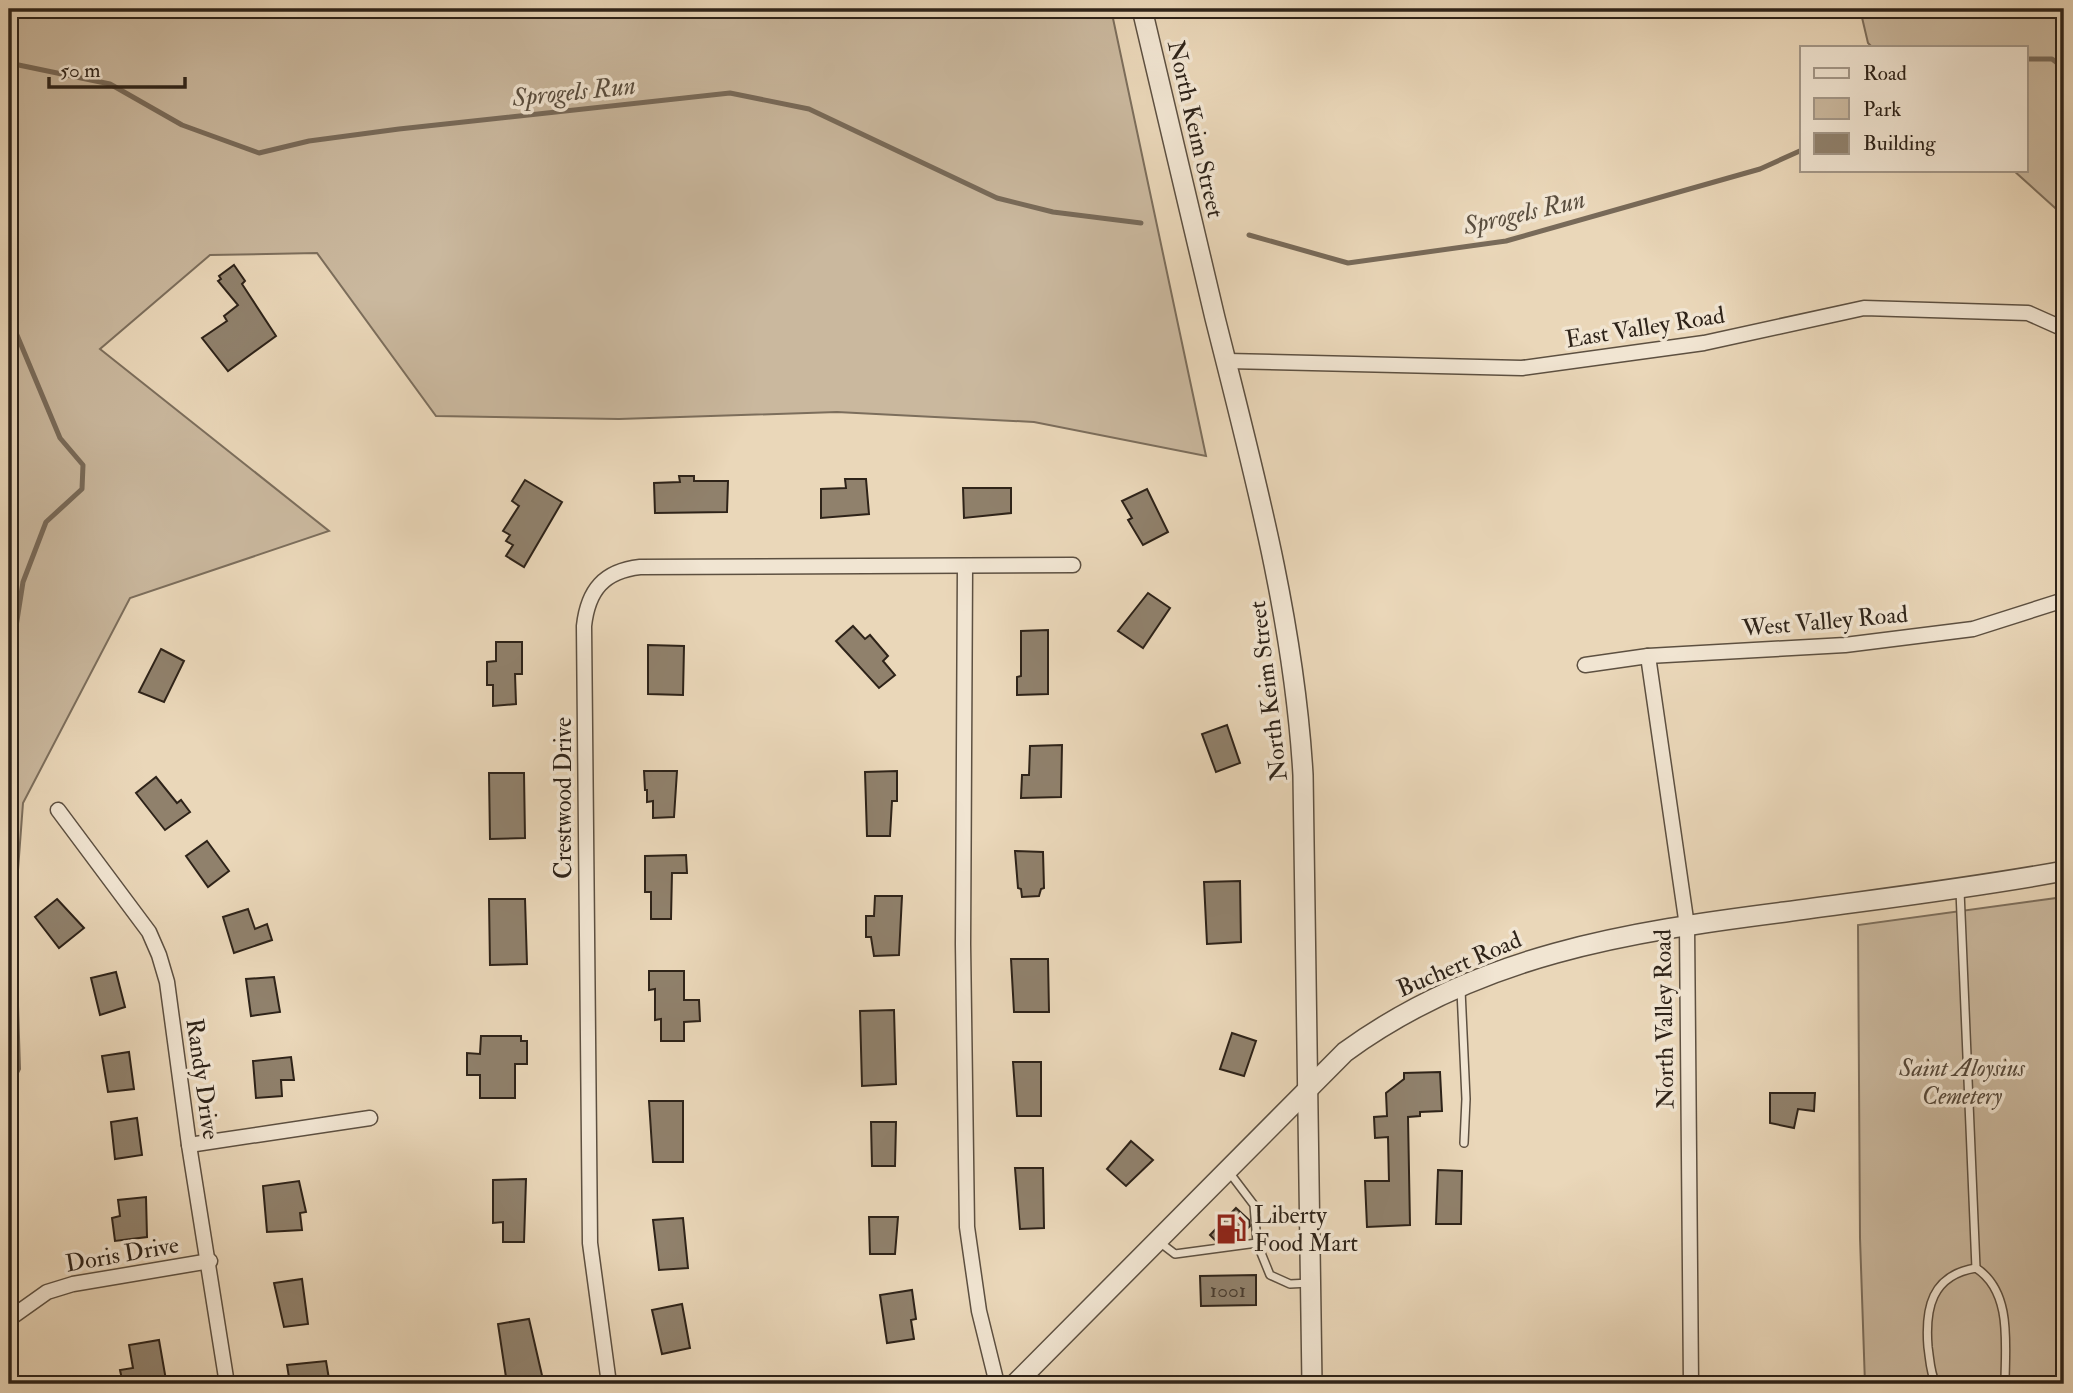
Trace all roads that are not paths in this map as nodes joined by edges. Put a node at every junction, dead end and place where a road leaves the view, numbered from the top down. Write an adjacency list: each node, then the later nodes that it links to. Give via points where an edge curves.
1 (1142, 9): 3 (street, North Keim Street)
2 (2064, 329): 3 (street, East Valley Road, via 2028,313 1864,308 1704,343 1522,368)
3 (1227, 361): 14 (street, North Keim Street, via 1281,589 1300,724)
4 (1073, 565): 5 (street, Crestwood Drive)
5 (965, 567): 26 (street, Crestwood Drive, via 640,566 608,575 591,596 584,626 590,1243); 27 (street, via 967,1227 979,1311)
6 (2064, 600): 7 (street, West Valley Road, via 1973,629 1845,645)
7 (1648, 656): 8 (street, West Valley Road); 12 (street, North Valley Road)
8 (1586, 665)
9 (58, 810): 17 (street, Randy Drive, via 142,922 159,954 167,982)
10 (2064, 871): 11 (street, Buchert Road)
11 (1960, 888): 12 (street, Buchert Road); 22 (lane)
12 (1687, 926): 13 (street, Buchert Road, via 1554,951); 30 (street, North Valley Road)
13 (1461, 988): 14 (street, Buchert Road, via 1373,1031); 16 (lane)
14 (1308, 1088): 18 (street, Buchert Road); 23 (street, North Keim Street)
15 (370, 1118): 17 (street)
16 (1464, 1143)
17 (189, 1145): 21 (street, Randy Drive)
18 (1227, 1169): 19 (street, Buchert Road); 20 (lane, via 1254,1205)
19 (1157, 1240): 20 (lane, via 1175,1254); 28 (street, Buchert Road)
20 (1256, 1243): 23 (lane, via 1270,1275 1290,1284)
21 (210, 1261): 24 (street, Doris Drive, via 73,1283 47,1292); 25 (street, Randy Drive)
22 (1976, 1268): 31 (lane, via 1946,1282 1929,1305 1930,1367); 32 (lane, via 2000,1299)
23 (1311, 1283): 29 (street, North Keim Street)
24 (9, 1319)
25 (227, 1384)
26 (609, 1384)
27 (997, 1384)
28 (1015, 1384)
29 (1312, 1384)
30 (1691, 1384)
31 (1936, 1384)
32 (2005, 1384)

